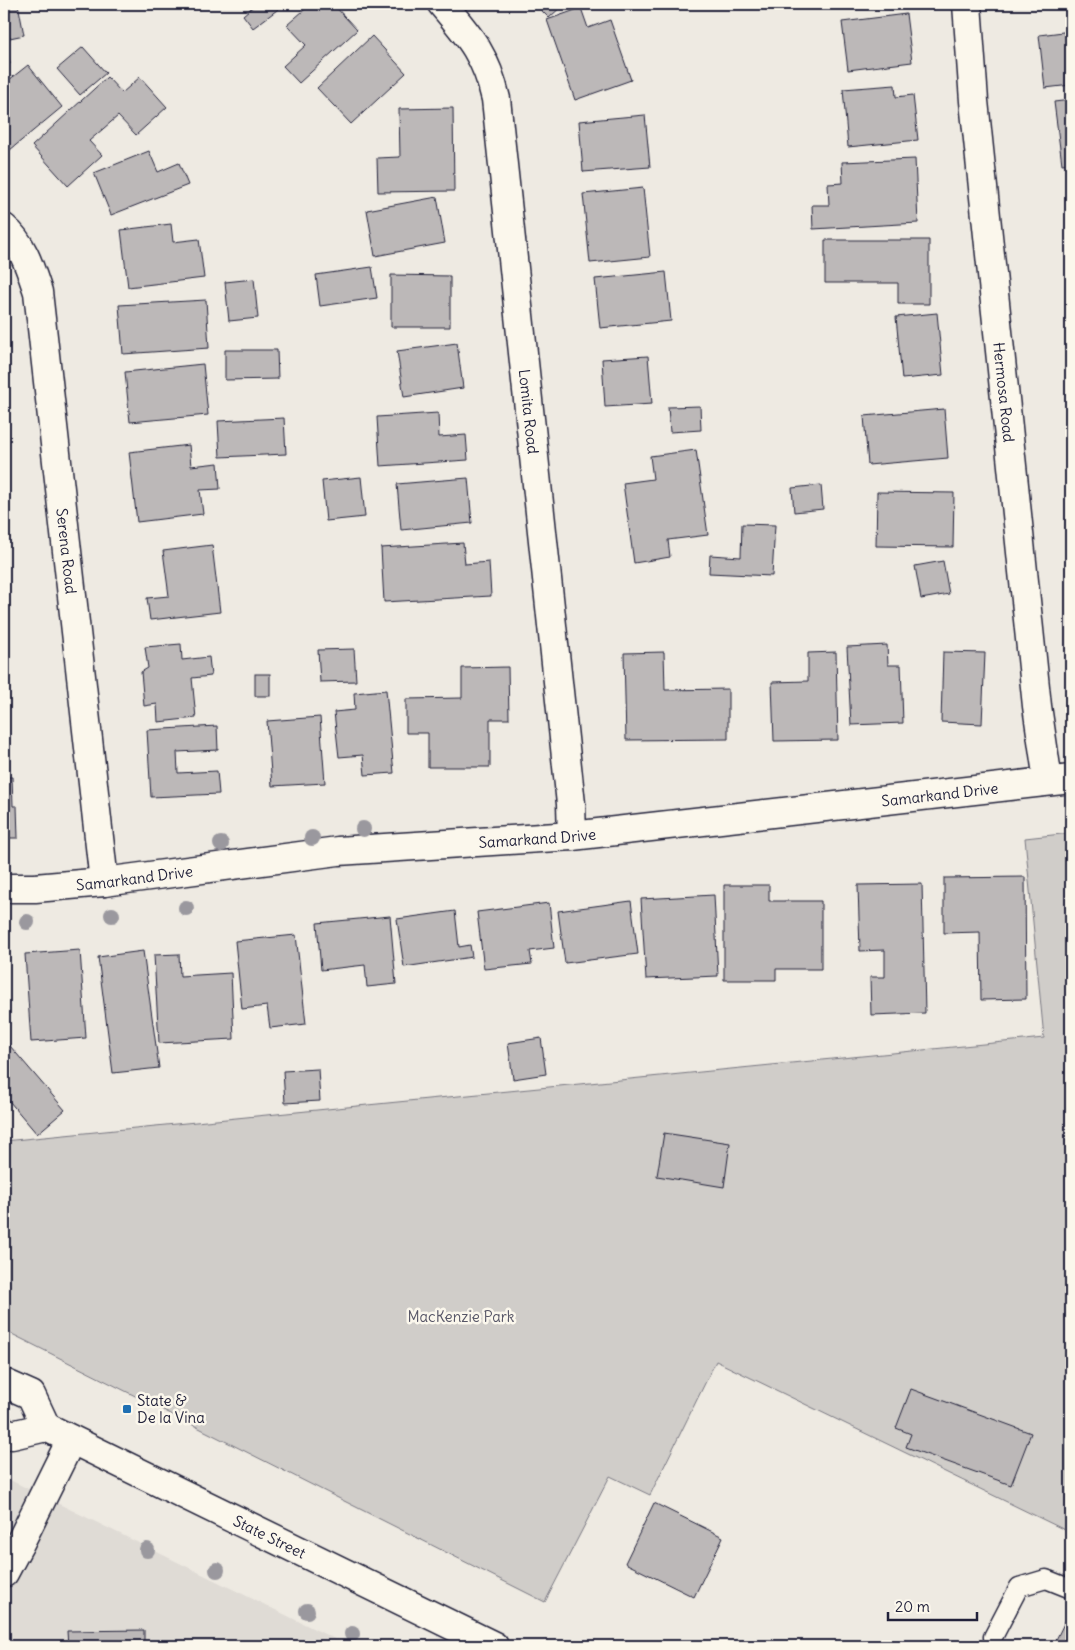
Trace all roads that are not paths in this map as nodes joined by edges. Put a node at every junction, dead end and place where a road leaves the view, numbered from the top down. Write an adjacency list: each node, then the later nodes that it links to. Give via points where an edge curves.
1 (442, 4): 5 (street, Lomita Road, via 480,52 496,99)
2 (967, 4): 4 (street, Hermosa Road, via 974,101 1037,706)
3 (4, 228): 6 (street, Serena Road, via 27,258 38,292)
4 (1060, 780): 5 (street, Samarkand Drive)
5 (572, 836): 6 (street, Samarkand Drive, via 338,851)
6 (104, 882): 7 (street, Samarkand Drive)
7 (4, 888)
8 (4, 1383): 9 (street, via 31,1395)
9 (46, 1427): 10 (street, via 12,1435); 11 (street, State Street)
10 (4, 1431)
11 (71, 1440): 12 (street); 16 (street, State Street)
12 (12, 1541): 13 (street)
13 (4, 1573)
14 (1071, 1589): 15 (lane, via 1046,1579 1019,1587)
15 (993, 1637)
16 (494, 1646)

